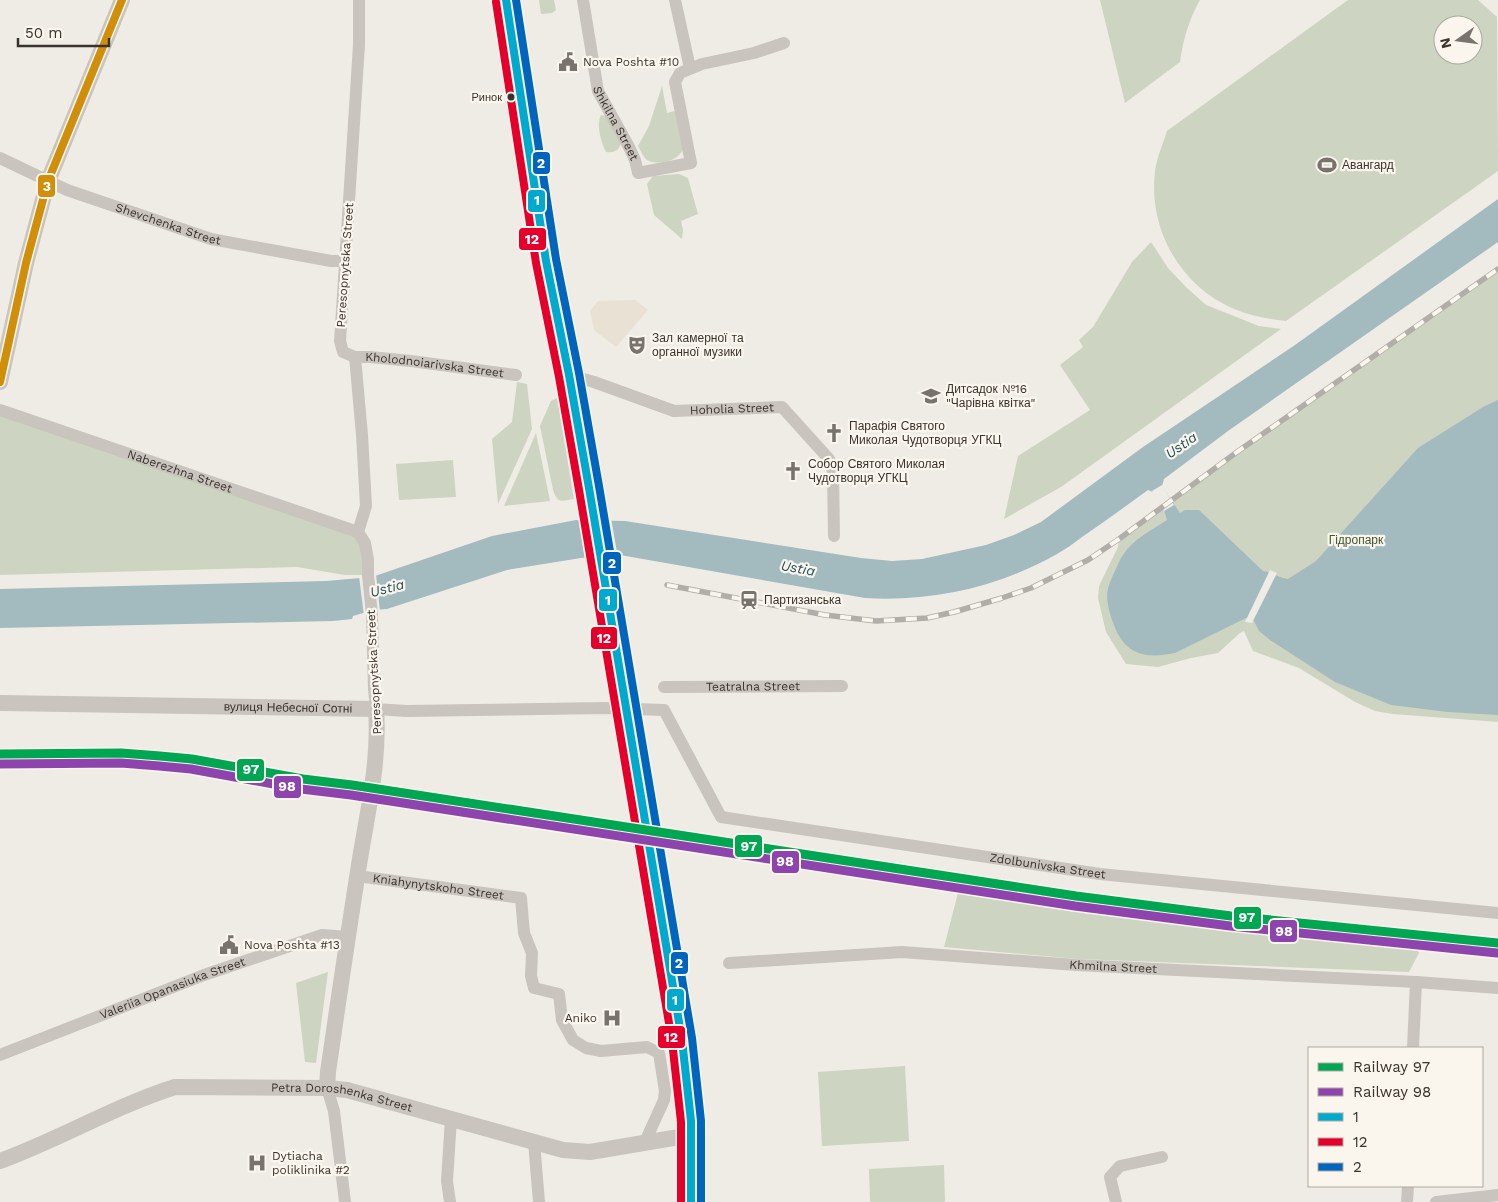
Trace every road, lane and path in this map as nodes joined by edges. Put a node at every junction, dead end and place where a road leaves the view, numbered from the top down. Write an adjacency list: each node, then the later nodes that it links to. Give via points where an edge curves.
1 (122, 0): 9 (street)
2 (359, 0): 10 (street, Peresopnytska Street)
3 (506, 0): 13 (main road, via 546,261)
4 (584, 0): 7 (street, Shkilna Street, via 598,91 629,147 638,173 691,163 675,82 680,73)
5 (675, 0): 7 (street)
6 (784, 44): 7 (street)
7 (690, 68)
8 (0, 158): 9 (street, Shevchenka Street)
9 (48, 181): 10 (street, Shevchenka Street, via 211,239); 14 (street)
10 (345, 261): 11 (street, Peresopnytska Street, via 340,341 343,352)
11 (355, 357): 12 (street, Kholodnoiarivska Street); 16 (street, via 366,506)
12 (516, 375)
13 (569, 375): 17 (street, Hoholia Street, via 674,411 782,407 829,459 833,472); 33 (main road, bridge, via 681,1031)
14 (0, 382)
15 (0, 410): 16 (street, Naberezhna Street)
16 (358, 532): 21 (street, Peresopnytska Street, via 365,543 368,560)
17 (834, 536)
18 (842, 686): 19 (street, Teatralna Street)
19 (664, 687)
20 (0, 703): 21 (street, вулиця Небесної Сотні)
21 (376, 709): 22 (street, вулиця Небесної Сотні); 23 (street, Peresopnytska Street, via 377,744 372,788)
22 (664, 710): 24 (street, Zdolbunivska Street, via 721,817 1100,874)
23 (357, 876): 25 (street, Peresopnytska Street); 35 (street, Kniahynytskoho Street, via 521,898 524,933 532,953 534,988 559,994 562,1020 574,1040 586,1048 601,1051 647,1047 658,1053 664,1100)
24 (1498, 913)
25 (348, 937): 30 (street, Valeriia Opanasiuka Street, via 322,935 204,975); 31 (street, Peresopnytska Street)
26 (729, 963): 27 (street, Khmilna Street, via 902,952 1076,965)
27 (1416, 982): 28 (street, Khmilna Street); 29 (street)
28 (1498, 988)
29 (1414, 1047)
30 (0, 1055)
31 (327, 1088): 32 (street, Petra Doroshenka Street, via 347,1090); 37 (street, Petra Doroshenka Street, via 175,1087 152,1094); 40 (street, Peresopnytska Street, via 334,1111)
32 (450, 1120): 34 (street, Petra Doroshenka Street); 41 (street, via 447,1181)
33 (692, 1135): 35 (street, Petra Doroshenka Street); 43 (main road)
34 (534, 1142): 35 (street, Petra Doroshenka Street, via 563,1150 590,1152); 42 (street)
35 (644, 1144)
36 (1162, 1157): 44 (street, via 1120,1166 1110,1177)
37 (0, 1161)
38 (1408, 1187): 45 (street)
39 (1498, 1195): 46 (street)
40 (345, 1202)
41 (450, 1202)
42 (539, 1202)
43 (691, 1202)
44 (1116, 1202)
45 (1407, 1202)
46 (1436, 1202)

